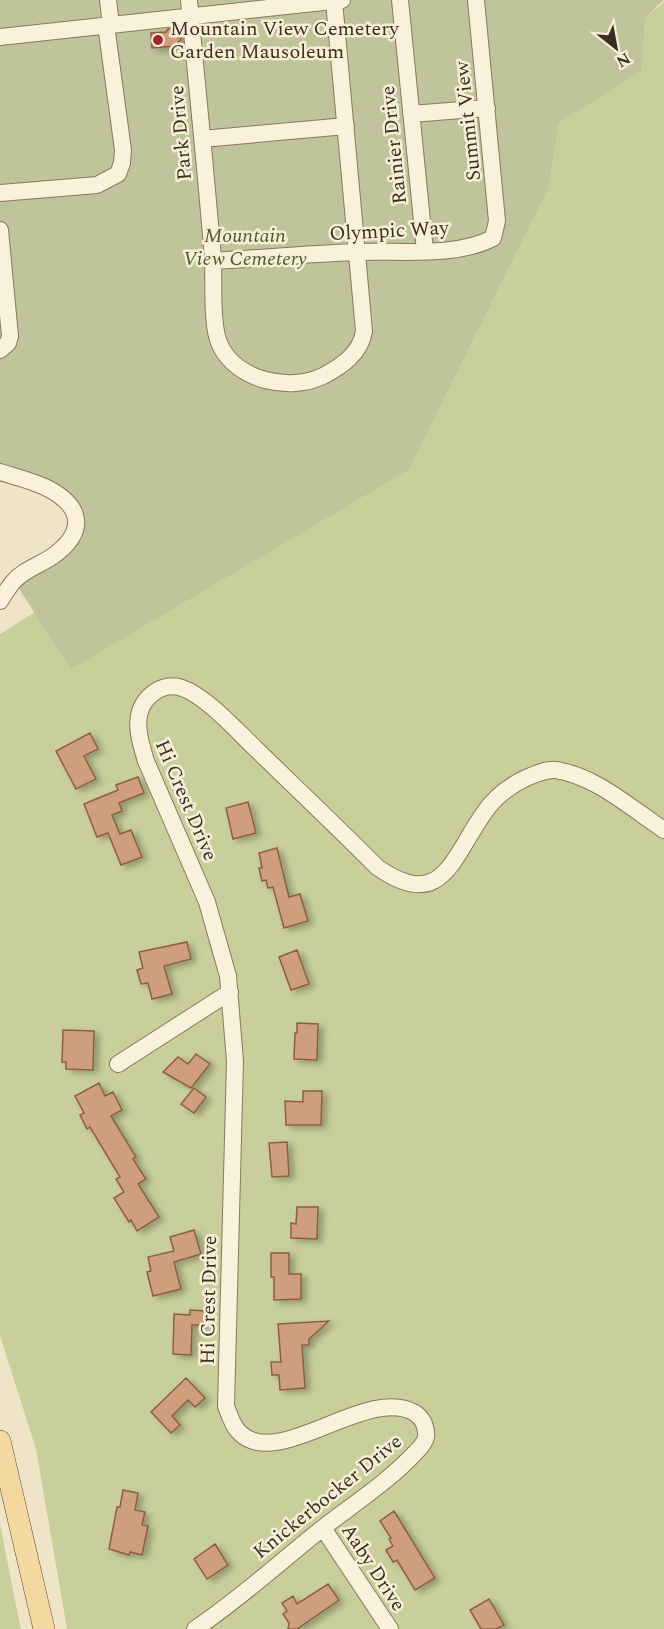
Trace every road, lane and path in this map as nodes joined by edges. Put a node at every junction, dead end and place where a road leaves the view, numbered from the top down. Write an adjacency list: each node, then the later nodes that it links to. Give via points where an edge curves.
1 (108, 0): 7 (street)
2 (338, 0): 5 (street); 11 (street)
3 (400, 0): 10 (street, Rainier Drive)
4 (476, 0): 9 (street, Summit View)
5 (284, 3): 6 (street)
6 (190, 8): 7 (street); 12 (street, Park Drive)
7 (108, 25): 8 (street); 13 (street, via 123,150 118,174 97,185)
8 (0, 37)
9 (487, 108): 10 (street); 15 (street, Summit View, via 497,221)
10 (411, 114): 16 (street, Rainier Drive)
11 (346, 126): 12 (street); 17 (street)
12 (202, 139): 18 (street, Park Drive)
13 (0, 193)
14 (0, 230): 19 (street, via 10,336)
15 (493, 238): 16 (street, Olympic Way, via 472,247)
16 (425, 250): 17 (street, Olympic Way)
17 (358, 252): 18 (street, Olympic Way); 18 (street, via 364,331 361,343 342,365 299,384 256,377 242,370 219,345)
18 (213, 261)
19 (4, 347)
20 (0, 472): 21 (street, via 47,488 62,498 76,519 77,528 71,541 14,581)
21 (0, 601)
22 (664, 830): 23 (street, Hi Crest Drive, via 594,784 556,770 544,771 517,782 494,800 462,849 436,879 423,885 406,883 377,867 200,698 176,686 158,689 142,707 139,741 207,902 224,956)
23 (230, 992): 24 (street); 25 (street, Hi Crest Drive, via 235,1061 226,1406)
24 (118, 1064)
25 (237, 1431): 27 (street, Knickerbocker Drive, via 248,1439 282,1443 371,1410 392,1407 418,1415 426,1427 426,1439 416,1452)
26 (0, 1441): 29 (main road)
27 (323, 1528): 28 (street, Knickerbocker Drive); 30 (street, Aaby Drive)
28 (205, 1626)
29 (44, 1629)
30 (390, 1629)

